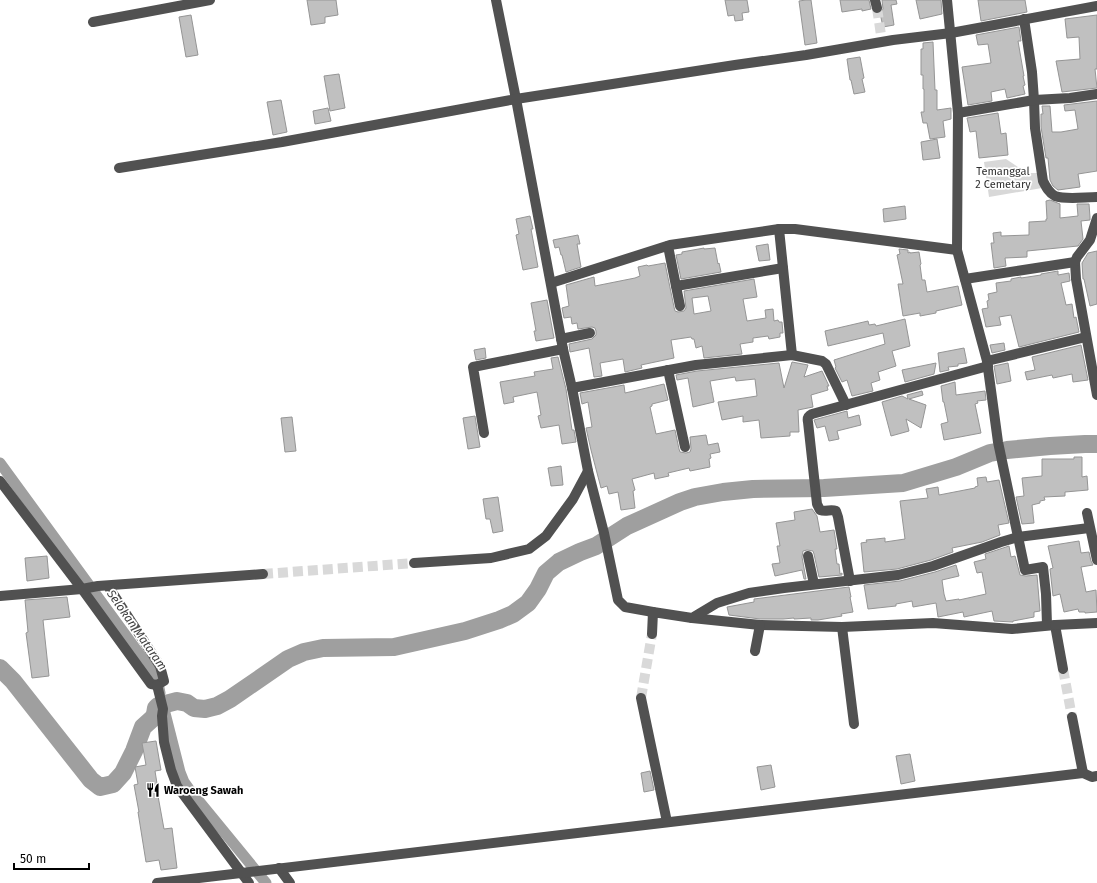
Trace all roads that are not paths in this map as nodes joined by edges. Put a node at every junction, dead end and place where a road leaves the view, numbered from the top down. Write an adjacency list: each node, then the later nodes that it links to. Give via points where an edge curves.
1 (210, 0): 6 (street)
2 (496, 0): 9 (street)
3 (947, 0): 7 (street)
4 (1097, 6): 5 (street)
5 (1024, 19): 7 (street); 10 (street)
6 (93, 22)
7 (951, 33): 9 (street, via 882,39); 11 (street)
8 (1097, 94): 10 (street)
9 (516, 99): 12 (street, via 282,142); 21 (street)
10 (1034, 100): 11 (street); 13 (street, via 1034,128 1046,188 1055,196)
11 (958, 113): 17 (street)
12 (119, 168)
13 (1097, 197)
14 (1097, 218): 18 (street, via 1090,240)
15 (779, 229): 16 (street); 17 (street); 19 (street)
16 (668, 246): 21 (street); 22 (street)
17 (957, 250): 20 (street)
18 (1075, 262): 20 (street); 25 (street)
19 (783, 268): 22 (street); 28 (street)
20 (965, 278): 29 (street)
21 (551, 283): 26 (street)
22 (676, 286): 23 (street)
23 (680, 306)
24 (590, 333): 26 (street)
25 (1086, 337): 29 (street); 32 (street)
26 (561, 339): 27 (street)
27 (563, 349): 31 (street); 34 (street, via 473,367)
28 (792, 355): 30 (street); 33 (street, via 826,364)
29 (987, 363): 33 (street); 40 (street, via 998,442)
30 (668, 370): 31 (street); 35 (street)
31 (572, 388): 36 (street)
32 (1097, 396)
33 (846, 405): 45 (street, via 812,414 807,418 817,504 824,512 836,511)
34 (484, 433)
35 (685, 447)
36 (588, 472): 43 (street, via 573,499 546,536 529,549 491,558); 50 (street, via 610,557 618,600 625,607)
37 (0, 481): 48 (street)
38 (1086, 513): 39 (street)
39 (1089, 528): 40 (street); 42 (street)
40 (1018, 537): 45 (street, via 898,576); 53 (street, via 1025,570 1043,567)
41 (808, 556): 46 (street)
42 (1097, 560)
43 (414, 563)
44 (263, 574): 47 (street)
45 (850, 580): 46 (street)
46 (814, 584): 51 (street, via 749,593 717,603)
47 (103, 586): 48 (street); 59 (street, via 160,666)
48 (84, 589): 49 (street); 59 (street)
49 (0, 596)
50 (654, 612): 51 (street); 56 (street)
51 (692, 618): 54 (street)
52 (1097, 623): 53 (street)
53 (1051, 625): 55 (street, via 1012,629 933,623); 58 (street)
54 (760, 626): 55 (street); 57 (street)
55 (842, 627): 62 (street)
56 (652, 634)
57 (755, 651)
58 (1063, 669)
59 (157, 683): 67 (street, via 163,709 164,742 177,786)
60 (641, 698): 65 (street)
61 (1072, 717): 63 (street)
62 (854, 724)
63 (1083, 773): 64 (street, via 1092,777); 65 (street)
64 (1097, 776)
65 (667, 822): 66 (street)
66 (277, 868): 67 (street); 70 (street)
67 (246, 872): 68 (street); 69 (street)
68 (157, 883)
69 (250, 883)
70 (290, 883)

